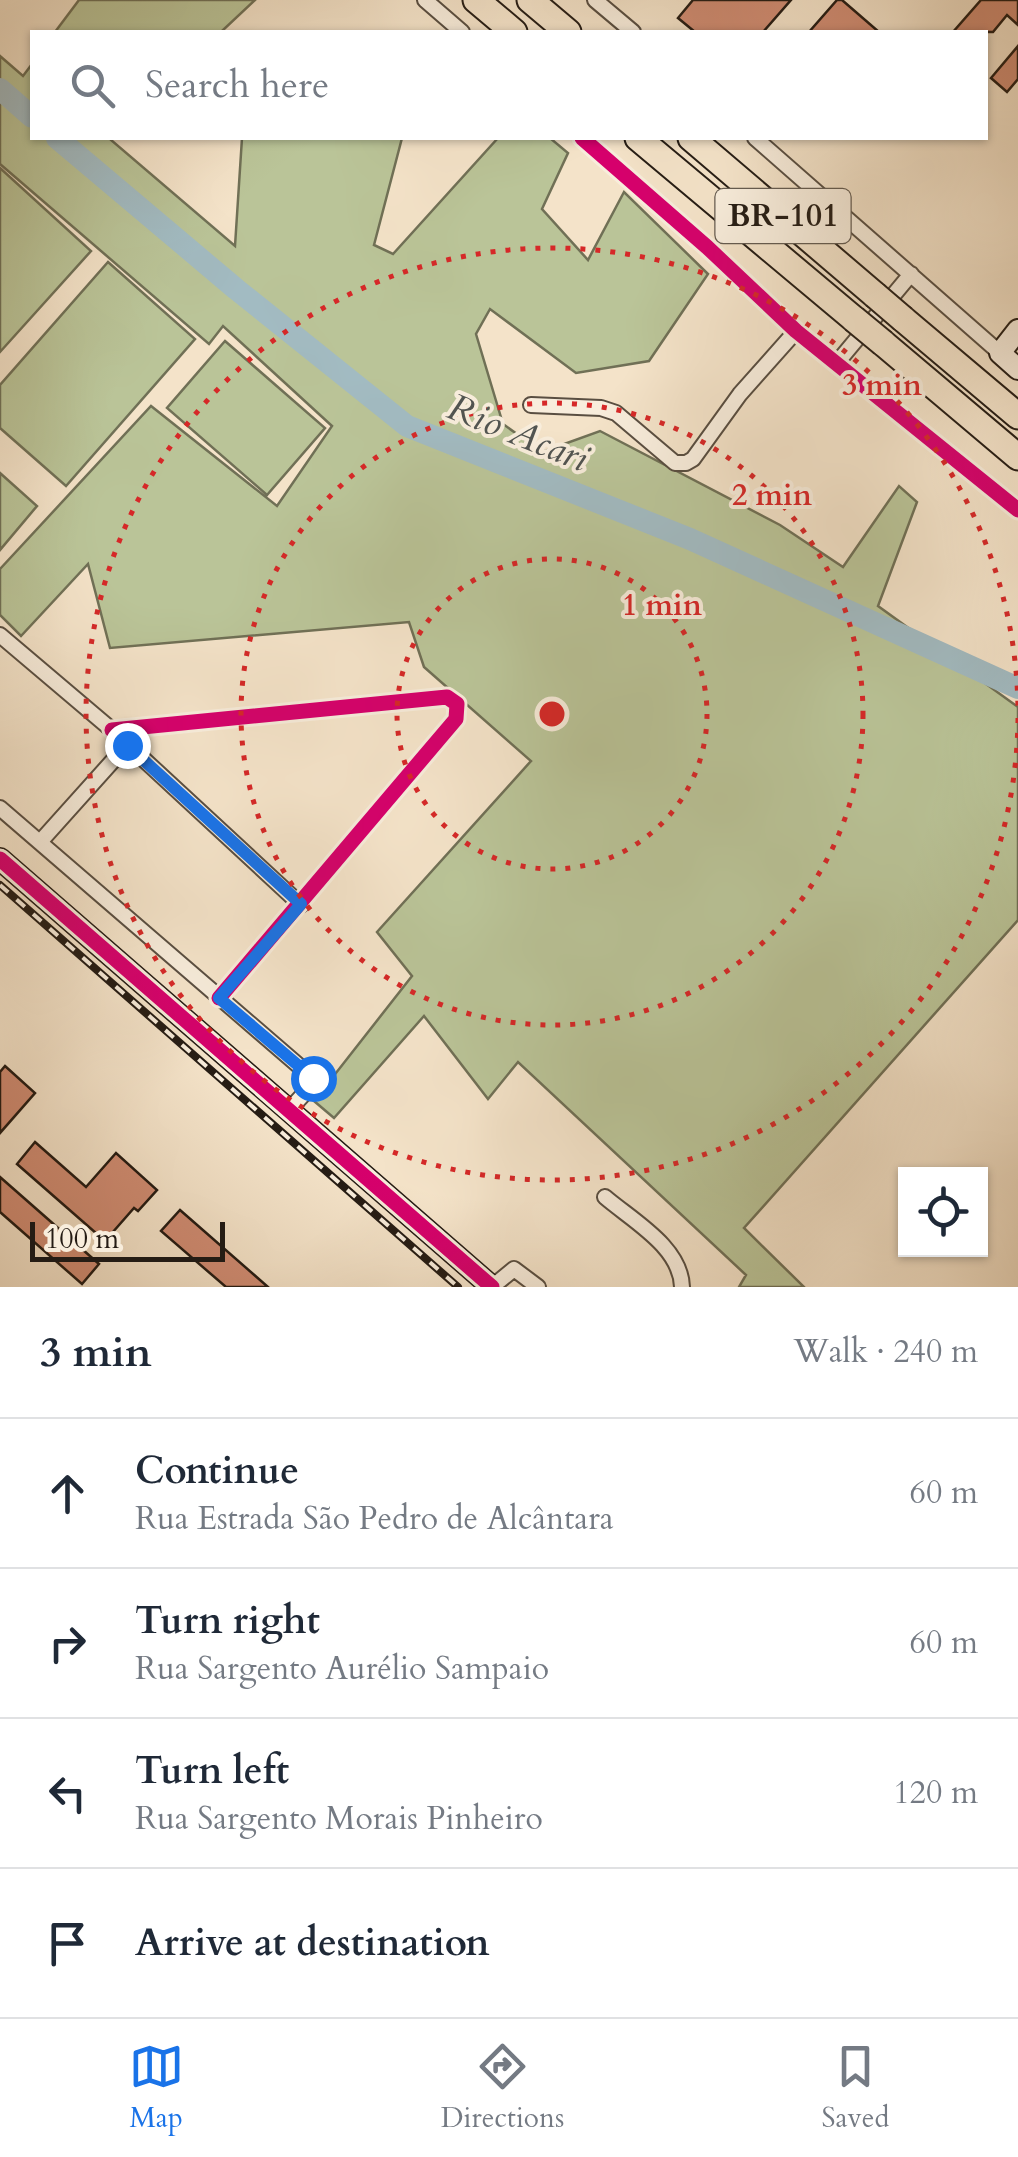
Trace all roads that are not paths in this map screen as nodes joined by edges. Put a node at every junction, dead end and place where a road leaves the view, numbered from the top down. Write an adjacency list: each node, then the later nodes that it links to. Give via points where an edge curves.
1 (425, 0): 5 (street)
2 (476, 0): 6 (highway)
3 (530, 0): 7 (highway)
4 (596, 0): 8 (street)
5 (460, 30)
6 (512, 30)
7 (566, 30)
8 (631, 30)
9 (584, 140): 15 (street)
10 (640, 140): 21 (highway, BR-101, bridge)
11 (693, 140): 20 (highway, BR-101, bridge)
12 (757, 140): 13 (street)
13 (911, 274): 16 (street); 17 (street)
14 (1018, 330): 16 (street)
15 (796, 331): 17 (street); 19 (street, via 686,463 675,462 601,408)
16 (1000, 354): 18 (street)
17 (836, 364): 22 (street)
18 (1018, 369)
19 (530, 404)
20 (1018, 416)
21 (1018, 457)
22 (1018, 510)
23 (0, 635): 24 (street)
24 (112, 730): 25 (street); 29 (street, via 452,698 456,719)
25 (127, 745): 27 (street); 29 (street)
26 (0, 808): 27 (street)
27 (40, 842): 30 (street)
28 (0, 859): 31 (street)
29 (301, 904): 30 (street)
30 (219, 998): 31 (street, via 313,1078)
31 (290, 1108): 33 (street)
32 (606, 1197): 35 (street, via 670,1252)
33 (492, 1287): 34 (street, via 514,1269)
34 (538, 1287)
35 (682, 1287)

